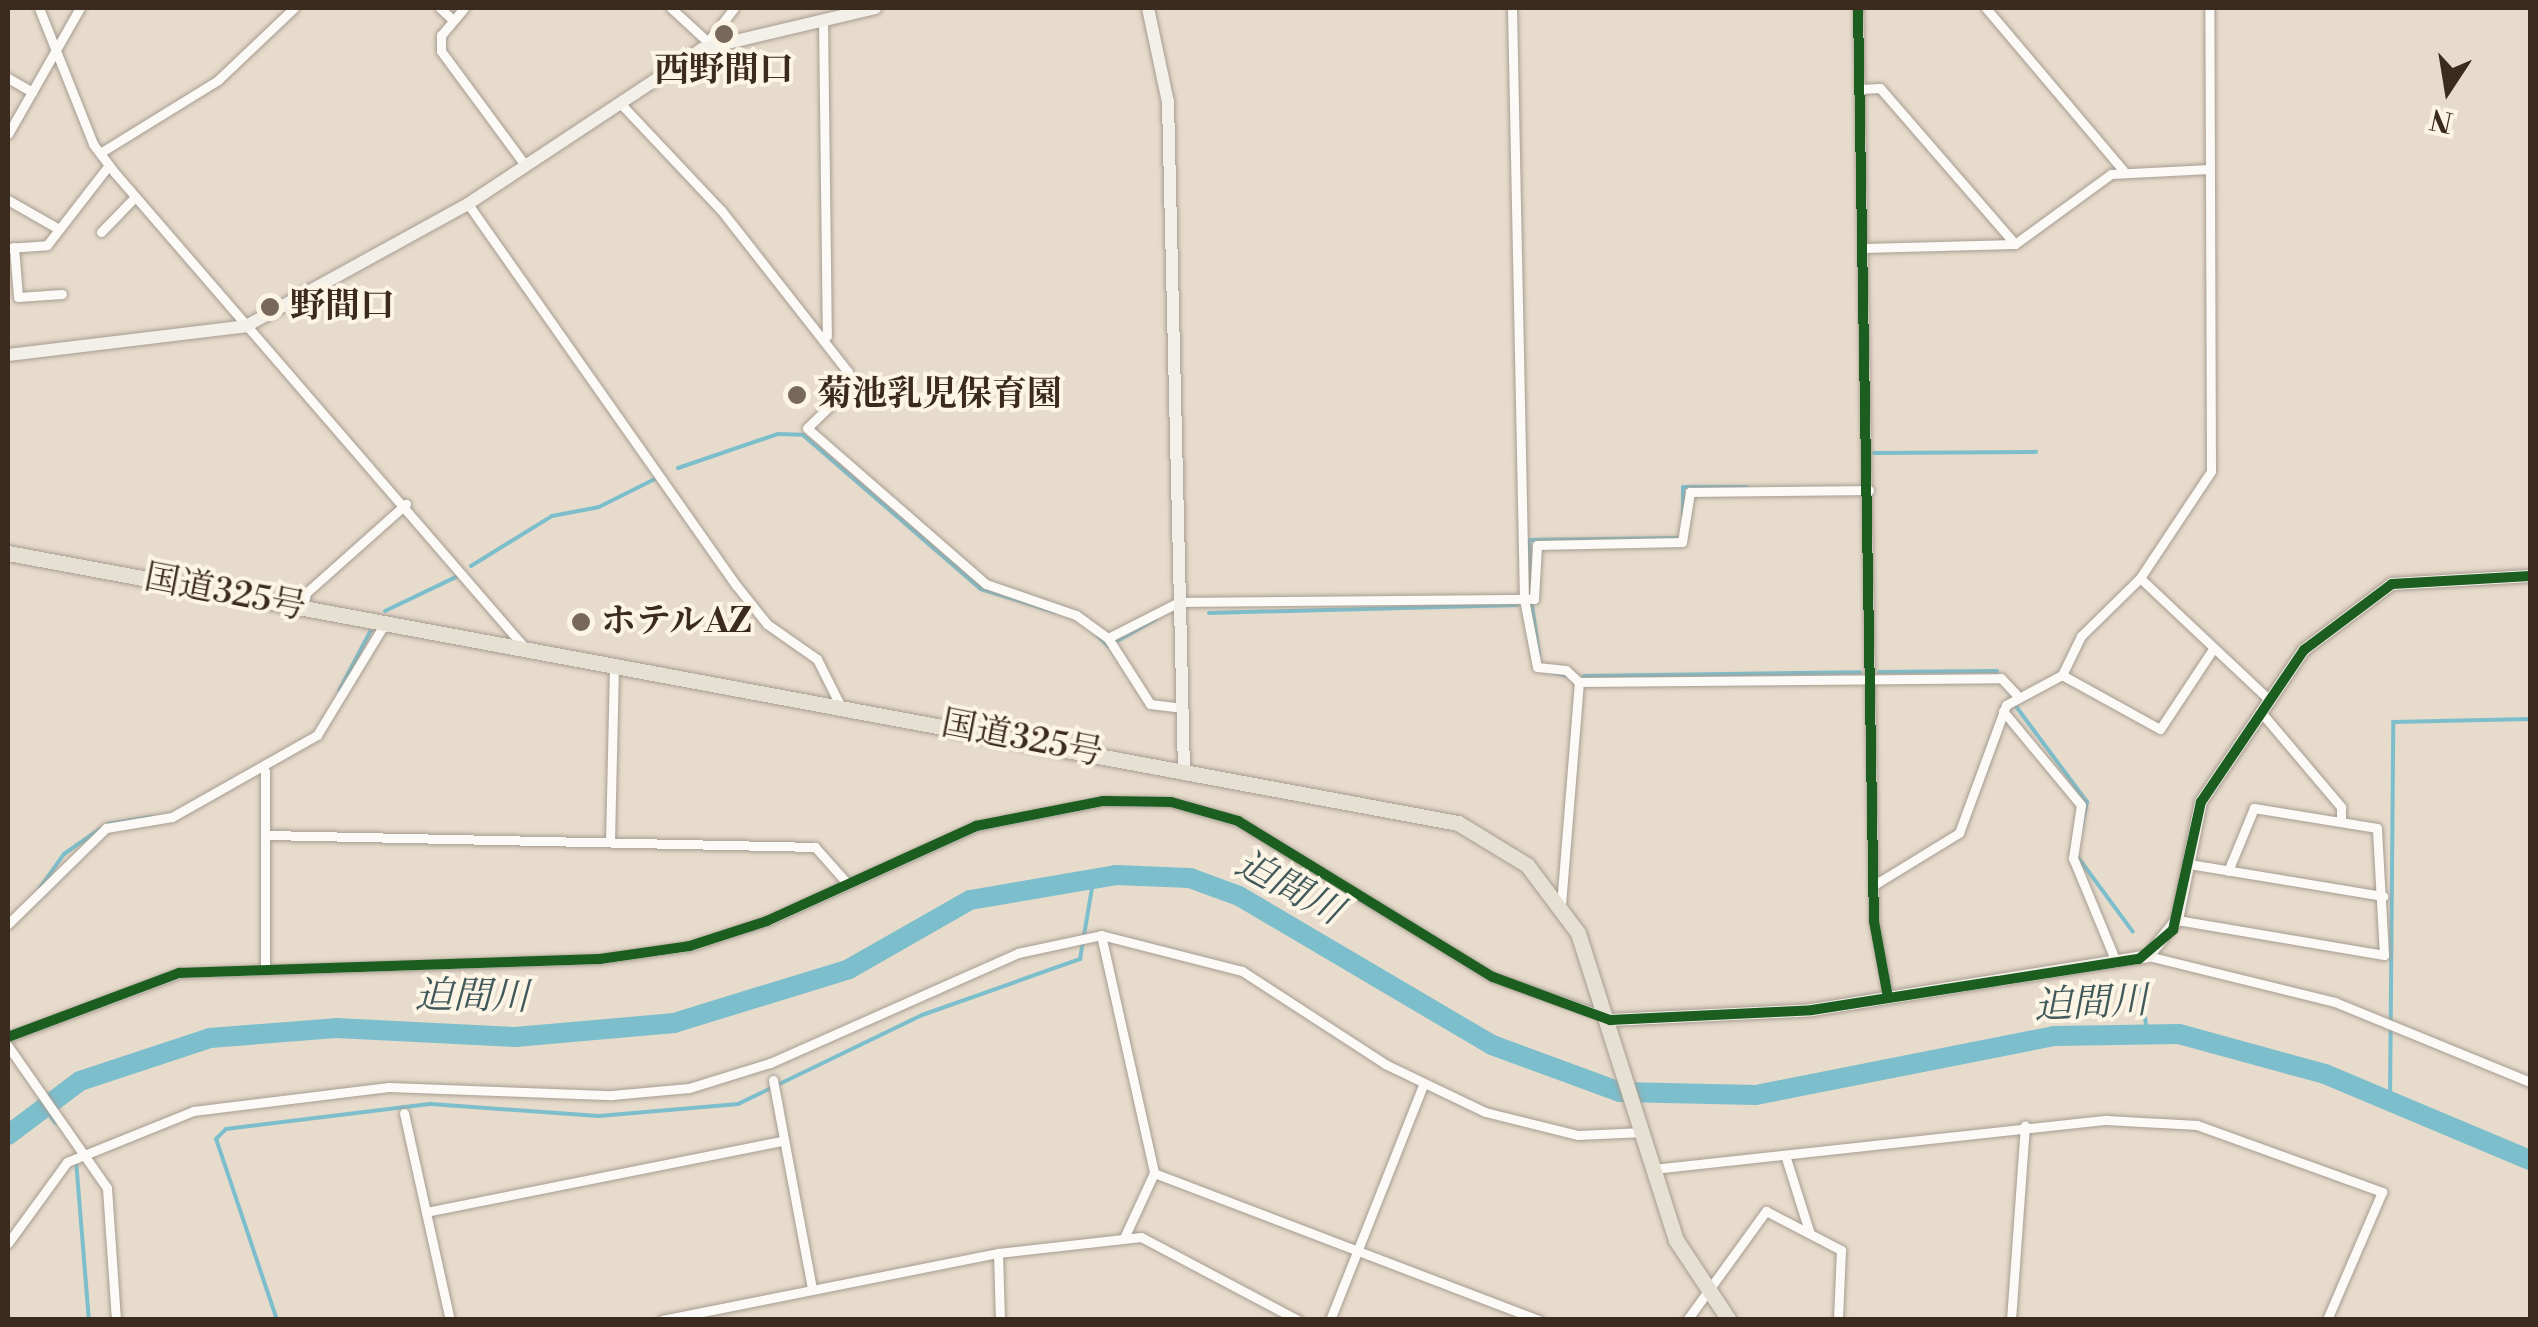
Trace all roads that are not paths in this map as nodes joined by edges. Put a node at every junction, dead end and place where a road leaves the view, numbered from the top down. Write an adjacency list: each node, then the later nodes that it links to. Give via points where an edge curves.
1 (39, 8): 17 (street)
2 (80, 8): 17 (street)
3 (294, 8): 23 (street, via 218,80)
4 (440, 8): 15 (street)
5 (464, 8): 15 (street)
6 (671, 8): 16 (street)
7 (734, 8): 16 (street)
8 (875, 8): 14 (street)
9 (1148, 8): 46 (street, via 1168,102)
10 (1512, 8): 45 (street)
11 (1858, 8): 19 (street)
12 (1986, 8): 27 (street)
13 (2209, 8): 26 (street)
14 (823, 16): 16 (street); 38 (street)
15 (453, 20): 25 (street, via 440,35 447,65)
16 (705, 45): 21 (street)
17 (54, 54): 20 (street); 23 (street)
18 (8, 78): 20 (street)
19 (1860, 88): 33 (street, via 1880,88); 35 (street)
20 (32, 92): 22 (street)
21 (620, 103): 25 (street); 38 (street, via 721,210 803,321)
22 (8, 134)
23 (100, 153): 24 (street)
24 (109, 165): 28 (street); 31 (street)
25 (525, 165): 30 (street)
26 (2210, 169): 27 (street); 44 (street, via 2211,471)
27 (2123, 170): 33 (street)
28 (135, 198): 32 (street); 37 (street)
29 (8, 200): 31 (street)
30 (468, 204): 37 (street); 58 (street, via 736,584 767,624 817,659)
31 (56, 228): 34 (street, via 47,245)
32 (101, 232)
33 (2015, 244): 35 (street)
34 (11, 247): 36 (street, via 18,296)
35 (1864, 248): 40 (street)
36 (62, 294)
37 (246, 326): 39 (street); 41 (street)
38 (826, 336): 49 (street, via 848,380 807,428 994,590 1076,614)
39 (8, 355)
40 (1869, 490): 45 (street, via 1690,492 1682,542 1537,545 1536,596); 54 (street)
41 (406, 504): 47 (street, via 306,593); 50 (street)
42 (8, 553): 47 (highway, 国道325号)
43 (2530, 576): 57 (street, via 2426,578 2382,589 2304,650)
44 (2140, 578): 51 (street); 53 (street, via 2081,636)
45 (1524, 599): 46 (street); 55 (street, via 1537,668 1566,670)
46 (1178, 602): 49 (street); 59 (street)
47 (303, 608): 48 (highway, 国道325号)
48 (385, 623): 50 (highway, 国道325号); 63 (street, via 329,722)
49 (1108, 638): 59 (street, via 1150,704)
50 (526, 648): 52 (highway, 国道325号)
51 (2214, 649): 53 (street, via 2160,729); 57 (street)
52 (614, 664): 58 (highway, 国道325号); 66 (street)
53 (2062, 675): 56 (street)
54 (1870, 679): 55 (street); 56 (street, via 2000,678); 70 (street)
55 (1579, 682): 72 (street)
56 (2016, 694): 60 (street)
57 (2265, 696): 61 (street)
58 (840, 706): 62 (highway, 国道325号)
59 (1181, 708): 62 (street)
60 (2003, 711): 70 (street, via 1959,833); 77 (street, via 2082,805 2072,858)
61 (2260, 712): 64 (street, via 2341,807); 67 (street, via 2201,802)
62 (1184, 769): 72 (highway, 国道325号, via 1440,816 1512,854)
63 (265, 771): 65 (street); 74 (street, via 163,820 106,828)
64 (2341, 822): 68 (street, via 2254,808); 71 (street, via 2382,833)
65 (267, 835): 66 (street); 78 (street)
66 (610, 842): 69 (street, via 815,847)
67 (2188, 864): 68 (street); 73 (street)
68 (2228, 871): 71 (street)
69 (846, 884): 78 (street, via 744,931 639,955); 80 (street, via 1008,816 1104,801 1187,804 1264,834 1493,977)
70 (1874, 885): 79 (street)
71 (2383, 896): 73 (street, via 2384,956)
72 (1561, 905): 80 (highway, 国道325号)
73 (2177, 920): 76 (street)
74 (8, 924)
75 (1102, 936): 85 (street, via 1242,971); 90 (street, via 1005,957 770,1063 690,1088 329,1090 193,1110); 93 (street)
76 (2148, 956): 77 (street); 84 (street, via 2335,1002)
77 (2116, 962): 79 (street)
78 (264, 966): 81 (street, via 145,981)
79 (1888, 997): 80 (street, via 1786,1013 1672,1010)
80 (1610, 1020): 88 (highway, 国道325号)
81 (8, 1037)
82 (8, 1046): 90 (street)
83 (772, 1080): 89 (street)
84 (2530, 1082)
85 (1422, 1085): 88 (street, via 1519,1124); 99 (street)
86 (404, 1112): 94 (street)
87 (2025, 1126): 91 (street); 114 (street); 115 (street, via 2197,1125 2382,1192)
88 (1642, 1128): 92 (highway, 国道325号)
89 (782, 1140): 94 (street); 100 (street)
90 (88, 1152): 97 (street, via 66,1162); 103 (street, via 107,1188)
91 (1786, 1158): 92 (street); 95 (street)
92 (1653, 1168): 101 (highway, 国道325号)
93 (1154, 1173): 96 (street); 99 (street)
94 (426, 1212): 104 (street)
95 (1809, 1231): 101 (street, via 1760,1210); 113 (street, via 1840,1250)
96 (1124, 1238): 98 (street); 108 (street, via 1141,1237 1232,1277)
97 (8, 1243)
98 (998, 1252): 100 (street); 107 (street)
99 (1356, 1252): 109 (street); 110 (street)
100 (812, 1290): 102 (street)
101 (1706, 1298): 111 (street); 112 (highway, 国道325号)
102 (729, 1306): 105 (street); 106 (street)
103 (116, 1320)
104 (450, 1320)
105 (662, 1320)
106 (732, 1320)
107 (1000, 1320)
108 (1298, 1320)
109 (1330, 1320)
110 (1538, 1320)
111 (1687, 1320)
112 (1729, 1320)
113 (1838, 1320)
114 (2011, 1320)
115 (2327, 1320)

